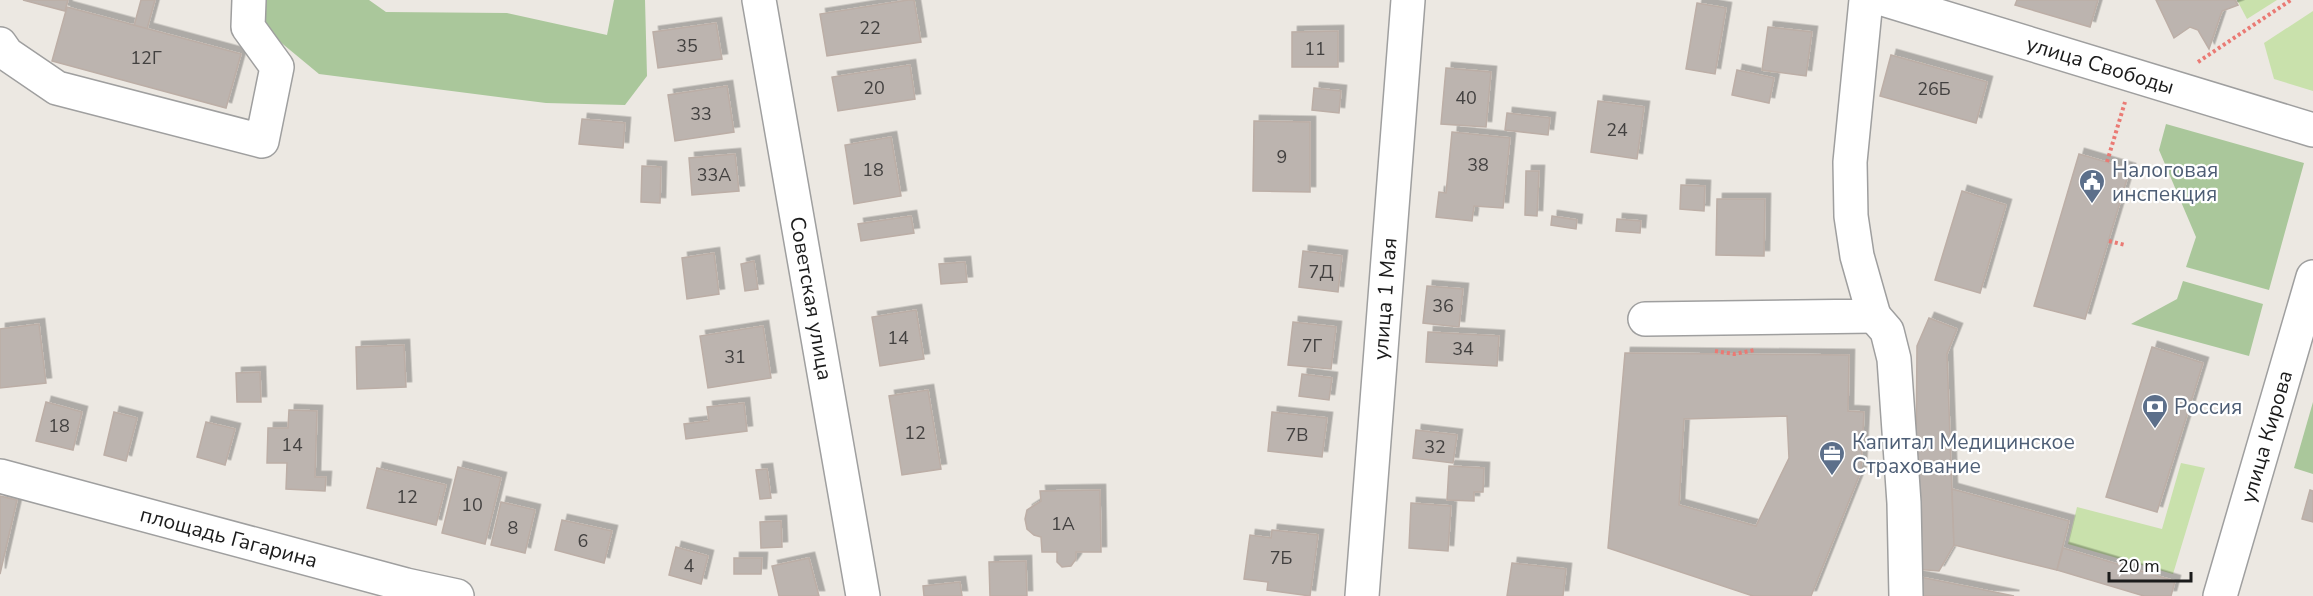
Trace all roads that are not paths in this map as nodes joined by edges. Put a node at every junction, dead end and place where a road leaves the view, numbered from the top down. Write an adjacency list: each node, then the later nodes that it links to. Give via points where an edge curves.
1 (249, 0): 6 (street, via 248,27 277,67 262,141 57,88 7,54)
2 (759, 0): 14 (street, Советская улица)
3 (1408, 0): 15 (street, улица 1 Мая)
4 (1866, 0): 9 (street, via 1850,162 1851,205 1857,256)
5 (1886, 0): 7 (street, улица Свободы)
6 (0, 44)
7 (2313, 130)
8 (2313, 277): 17 (street, улица Кирова)
9 (1874, 316): 10 (street); 16 (street, via 1887,331 1894,359)
10 (1645, 319)
11 (0, 476): 12 (street, площадь Гагарина)
12 (406, 590): 13 (street, площадь Гагарина)
13 (457, 596)
14 (863, 596)
15 (1362, 596)
16 (1906, 596)
17 (2220, 596)

